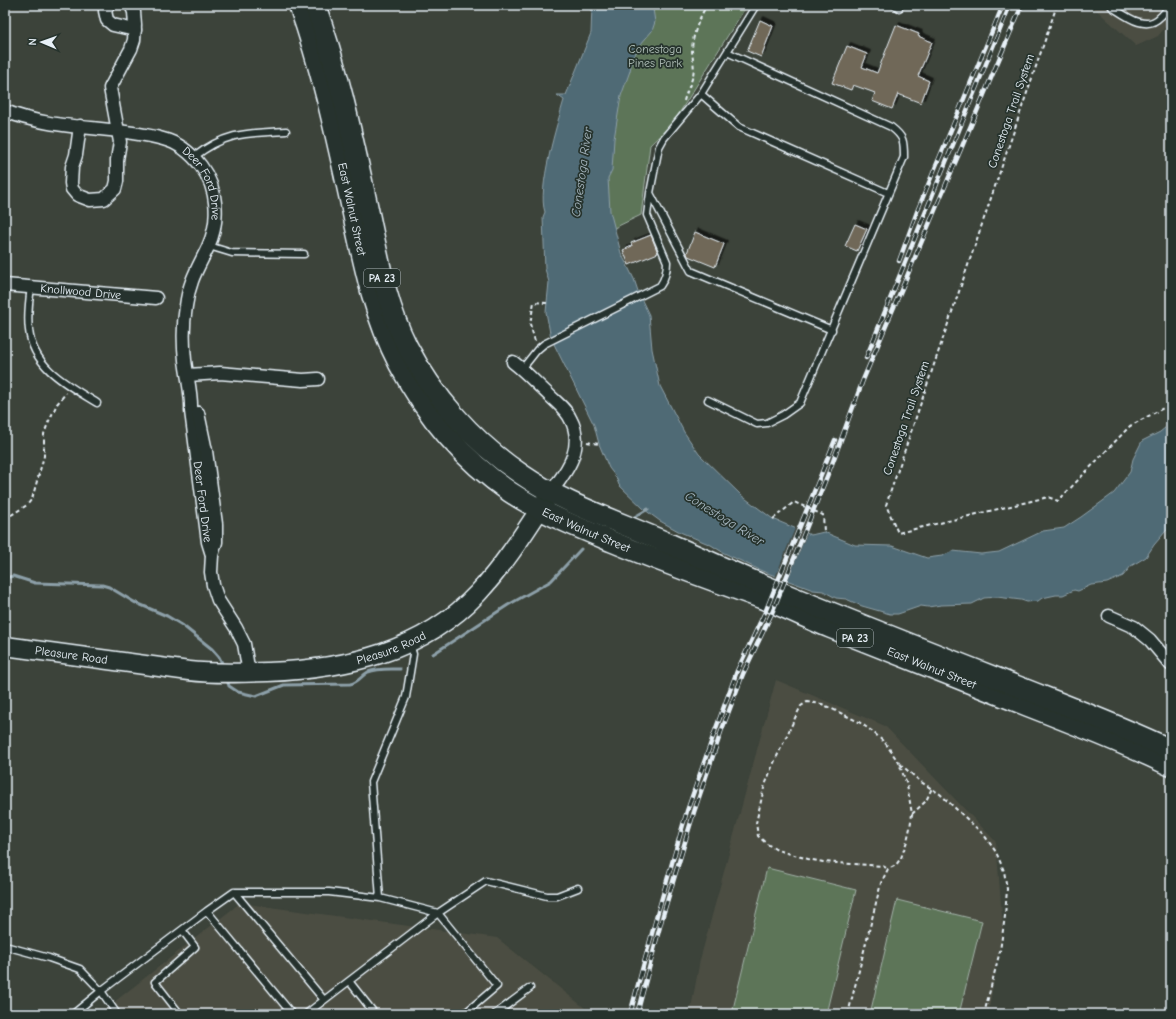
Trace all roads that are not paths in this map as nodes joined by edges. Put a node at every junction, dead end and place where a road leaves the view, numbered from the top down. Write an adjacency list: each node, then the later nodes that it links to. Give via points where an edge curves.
1 (108, 5): 8 (street, via 105,11 107,20 113,25)
2 (131, 5): 8 (street)
3 (299, 5): 30 (main road, East Walnut Street / PA 23, via 328,100 372,298 393,351 426,409 454,444 495,481)
4 (315, 5): 29 (main road, East Walnut Street / PA 23, via 342,96 387,294 405,342 432,387 468,429 508,465)
5 (756, 5): 9 (lane)
6 (1111, 5): 7 (lane, via 1135,21 1149,23 1159,19)
7 (1170, 5)
8 (135, 30): 13 (street, via 131,50 110,88)
9 (727, 52): 10 (lane); 17 (lane, via 891,127 901,134 904,157)
10 (700, 94): 16 (lane, via 659,147); 17 (lane, via 739,127)
11 (5, 111): 12 (street, Deer Ford Drive, via 21,118)
12 (80, 126): 13 (street, Deer Ford Drive); 13 (street, via 71,183 77,195 90,200 104,199 115,189 120,142)
13 (118, 130): 15 (street, Deer Ford Drive, via 164,139)
14 (286, 130): 15 (lane, via 234,136 212,144)
15 (194, 157): 18 (street, Deer Ford Drive, via 205,172 215,201 214,227)
16 (650, 193): 23 (lane, via 691,271); 24 (lane, via 647,215 666,257 667,268 660,286 544,344)
17 (888, 193): 23 (lane)
18 (209, 246): 19 (lane, via 232,253); 25 (street, Deer Ford Drive, via 195,272 186,305 184,344)
19 (304, 254)
20 (5, 285): 21 (street, Knollwood Drive)
21 (30, 287): 22 (street, Knollwood Drive); 28 (lane, via 29,330 39,358 49,371)
22 (156, 298)
23 (832, 330): 27 (lane, via 800,403 783,415 767,423 757,424)
24 (517, 366): 29 (street, Pleasure Road, via 563,408 574,427 574,455)
25 (188, 375): 26 (street, via 220,373); 35 (street, Deer Ford Drive, via 208,542 212,555 211,572 222,607 244,644)
26 (318, 379)
27 (708, 400)
28 (97, 403)
29 (551, 492): 30 (street, Pleasure Road); 36 (main road, East Walnut Street / PA 23, via 761,584 1090,715)
30 (540, 509): 32 (street, Pleasure Road, via 504,561 477,594 447,621); 37 (main road, East Walnut Street / PA 23, via 573,526 765,600)
31 (1109, 616): 34 (street, via 1134,628 1150,640)
32 (409, 643): 35 (street, Pleasure Road, via 367,658 330,666); 40 (lane, via 413,654 406,697 371,782)
33 (5, 646): 35 (street, Pleasure Road, via 189,671)
34 (1171, 664)
35 (249, 673)
36 (1171, 750)
37 (1171, 766)
38 (578, 888): 42 (lane, via 552,896 486,881)
39 (234, 892): 40 (lane, via 329,892); 41 (lane); 48 (lane)
40 (380, 898): 42 (lane)
41 (207, 911): 43 (lane); 52 (lane)
42 (438, 913): 45 (lane); 55 (lane, via 497,986)
43 (182, 930): 47 (lane); 51 (lane, via 195,947 156,982)
44 (5, 946): 47 (lane, via 80,969)
45 (349, 981): 48 (lane); 54 (lane)
46 (530, 988): 56 (lane)
47 (101, 991): 49 (lane); 50 (lane)
48 (324, 1000): 53 (lane)
49 (73, 1014)
50 (117, 1014)
51 (180, 1014)
52 (292, 1014)
53 (306, 1014)
54 (375, 1014)
55 (464, 1014)
56 (495, 1014)

